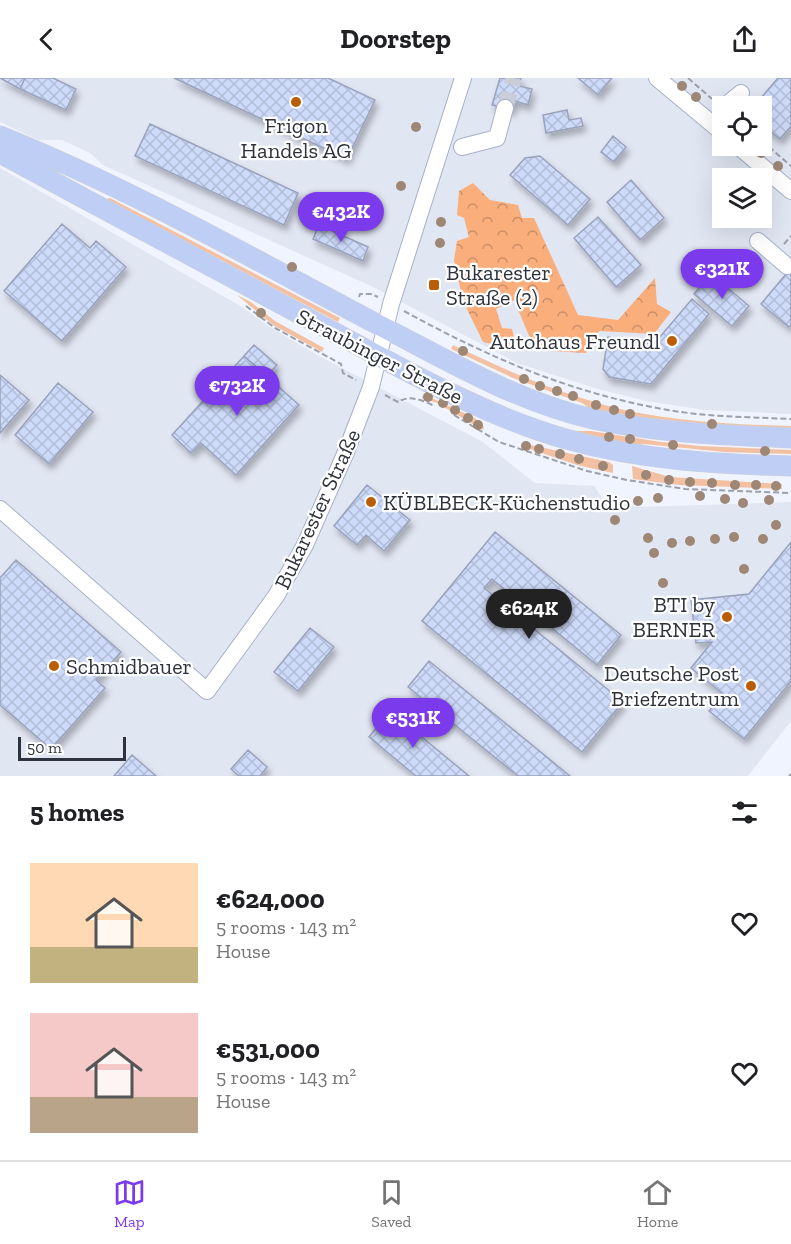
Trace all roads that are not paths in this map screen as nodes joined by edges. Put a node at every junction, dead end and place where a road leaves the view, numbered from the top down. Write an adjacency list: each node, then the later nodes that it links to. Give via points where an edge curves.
1 (463, 78): 14 (street)
2 (657, 78): 6 (street)
3 (741, 93): 4 (street)
4 (737, 96)
5 (506, 108): 8 (street, via 498,138)
6 (712, 123)
7 (0, 136): 14 (main road, Straubinger Straße, via 89,174)
8 (462, 147)
9 (0, 153): 15 (main road, Straubinger Straße)
10 (750, 156): 11 (street)
11 (791, 191)
12 (758, 241): 13 (street)
13 (787, 266)
14 (386, 328): 15 (street); 16 (main road, Straubinger Straße, via 519,395 591,418 658,430)
15 (379, 356): 17 (main road, Straubinger Straße, via 514,423 567,439 666,459); 18 (street, Bukarester Straße, via 346,452 305,545 276,596 207,691)
16 (791, 438)
17 (791, 466)
18 (0, 509)

